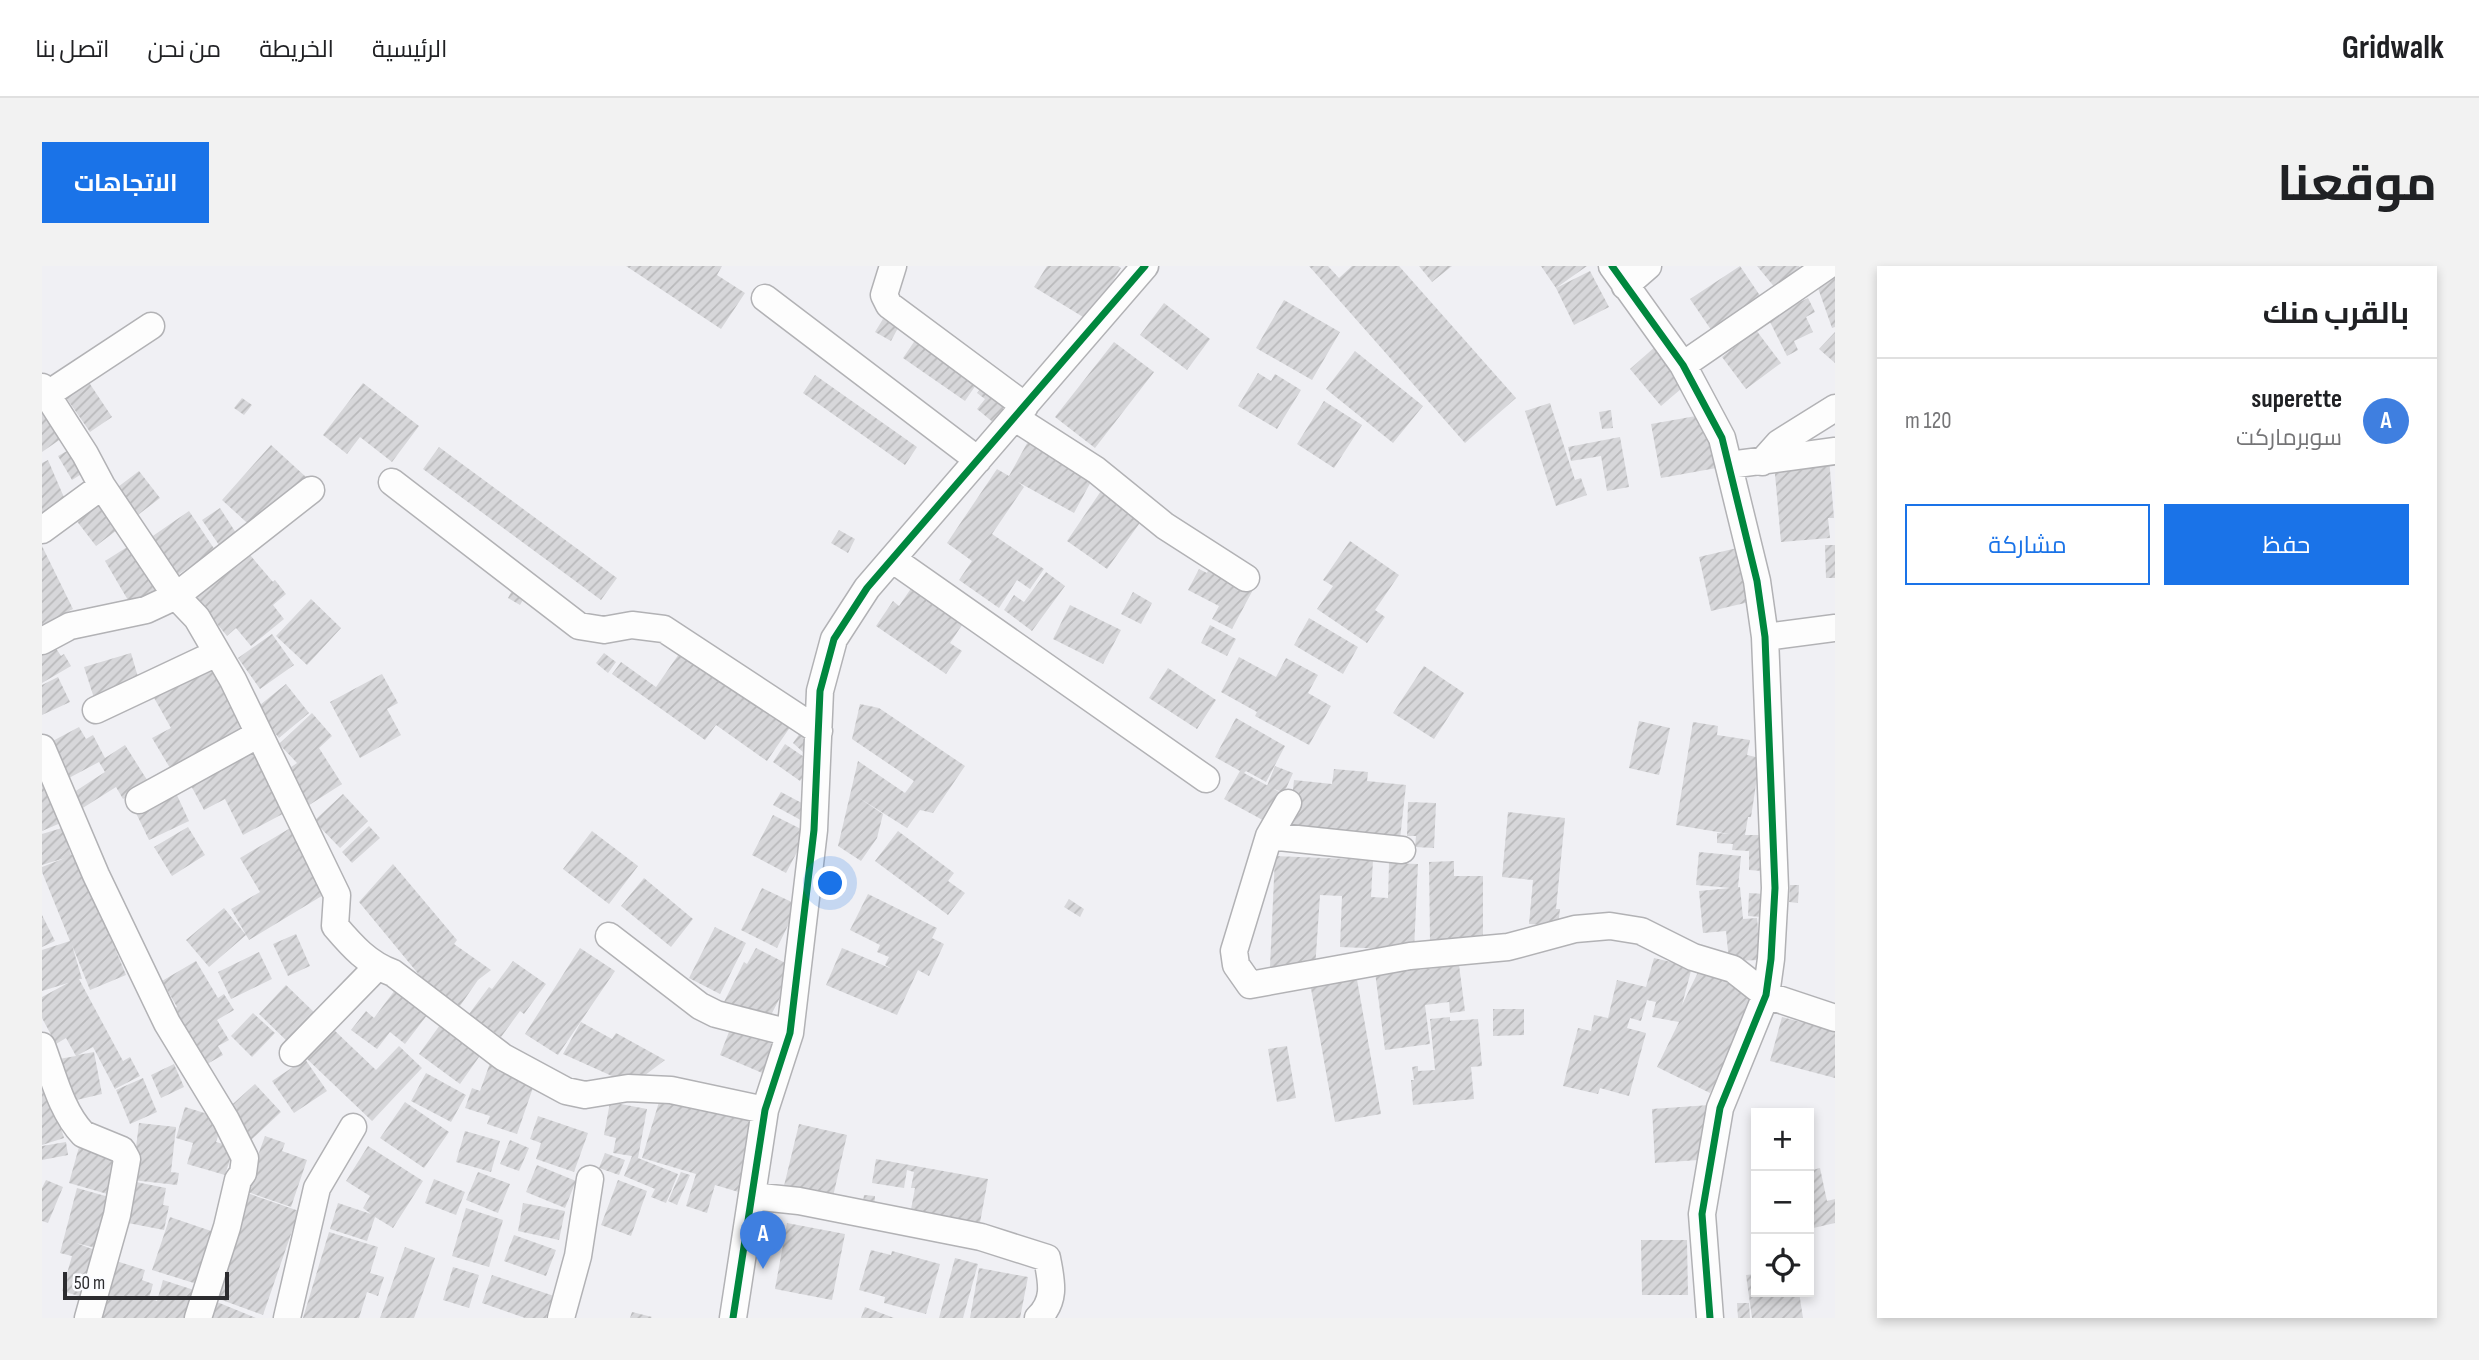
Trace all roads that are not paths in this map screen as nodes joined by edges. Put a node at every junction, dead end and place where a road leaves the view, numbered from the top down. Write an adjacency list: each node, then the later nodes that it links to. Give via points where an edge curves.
1 (893, 266): 11 (street, via 884,295 889,305)
2 (1145, 266): 11 (street)
3 (1648, 266): 5 (street)
4 (1827, 266): 8 (street)
5 (1618, 276): 8 (street)
6 (765, 298): 13 (street)
7 (151, 326): 9 (street)
8 (1683, 365): 15 (street, via 1722,438)
9 (44, 394): 17 (street)
10 (1835, 408): 14 (street, via 1779,443)
11 (1020, 412): 13 (street); 21 (street, via 1165,526)
12 (1835, 451): 14 (street)
13 (978, 460): 20 (street)
14 (1762, 462): 15 (street)
15 (1729, 465): 24 (street, via 1757,581)
16 (392, 482): 28 (street, via 579,626 664,629)
17 (102, 486): 19 (street); 22 (street)
18 (311, 491): 22 (street)
19 (42, 530)
20 (892, 559): 28 (street, via 834,639 820,691); 31 (street)
21 (1246, 578)
22 (176, 596): 25 (street, via 146,610 70,626); 26 (street, via 197,618)
23 (1835, 628): 24 (street)
24 (1765, 637): 38 (street, via 1775,888)
25 (42, 641)
26 (217, 653): 27 (street); 29 (street)
27 (96, 710)
28 (819, 731): 40 (street, via 814,830)
29 (259, 734): 32 (street); 37 (street, via 337,895 335,926)
30 (42, 748): 48 (street, via 167,1023 245,1158)
31 (1206, 779)
32 (139, 800)
33 (1288, 803): 34 (street)
34 (1269, 836): 35 (street); 38 (street, via 1234,951 1236,965 1250,985 1410,956 1508,947 1575,929 1610,926 1641,931 1693,957 1733,969)
35 (1402, 850)
36 (609, 936): 40 (street, via 700,1006)
37 (377, 967): 42 (street); 43 (street, via 393,973 503,1057 566,1091 585,1095 628,1088 671,1090)
38 (1766, 995): 39 (street); 53 (street, via 1720,1108 1706,1187 1702,1214)
39 (1835, 1018)
40 (790, 1033): 43 (street)
41 (42, 1046): 47 (street, via 79,1129 122,1150 127,1159 117,1215)
42 (293, 1053)
43 (765, 1111): 46 (street)
44 (353, 1127): 49 (street, via 317,1188)
45 (590, 1179): 50 (street, via 578,1256)
46 (752, 1196): 51 (street); 52 (street, via 981,1237 1047,1258 1052,1285 1049,1303)
47 (88, 1318)
48 (198, 1318)
49 (286, 1318)
50 (561, 1318)
51 (733, 1318)
52 (1038, 1318)
53 (1710, 1318)

